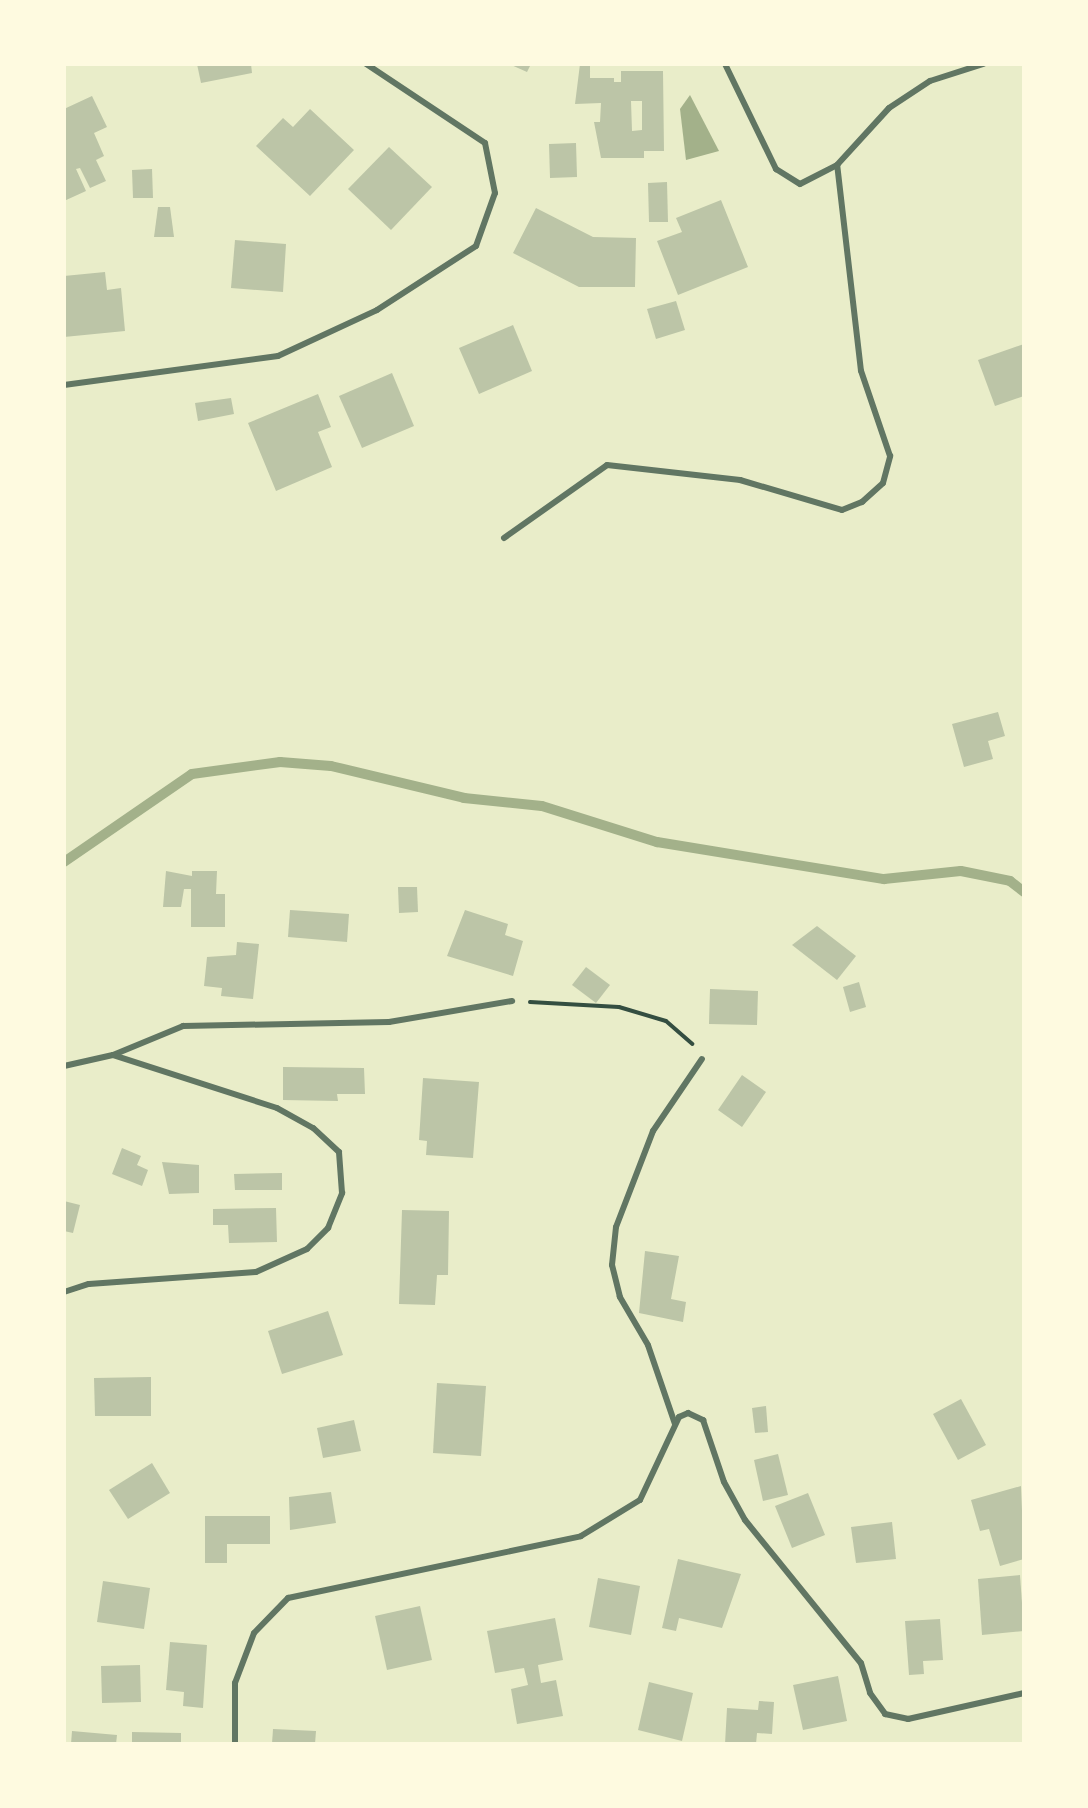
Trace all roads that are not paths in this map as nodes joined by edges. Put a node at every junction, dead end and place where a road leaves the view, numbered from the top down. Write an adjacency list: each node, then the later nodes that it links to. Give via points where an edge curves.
1 (366, 64): 5 (street, via 485,143 495,194 476,246 377,310 278,356)
2 (725, 64): 4 (street, via 776,169 800,184)
3 (982, 64): 4 (street, via 930,81 889,108)
4 (837, 165): 6 (street, via 861,371 890,456 883,483 862,502 842,510 740,480 607,465)
5 (64, 386)
6 (504, 538)
7 (512, 1001): 8 (street, via 389,1022 183,1026)
8 (112, 1055): 10 (street); 11 (street, via 277,1108 313,1128 339,1152 342,1193 328,1227 307,1249 256,1272 89,1284)
9 (702, 1059): 12 (street, via 653,1131 616,1227 612,1265 620,1298 648,1345)
10 (64, 1066)
11 (64, 1292)
12 (675, 1424): 13 (street, via 688,1413 703,1420 724,1482 745,1520 861,1663 870,1693 885,1714 908,1719); 14 (street, via 640,1500 581,1536 288,1598 254,1633 235,1683)
13 (1023, 1694)
14 (235, 1743)

